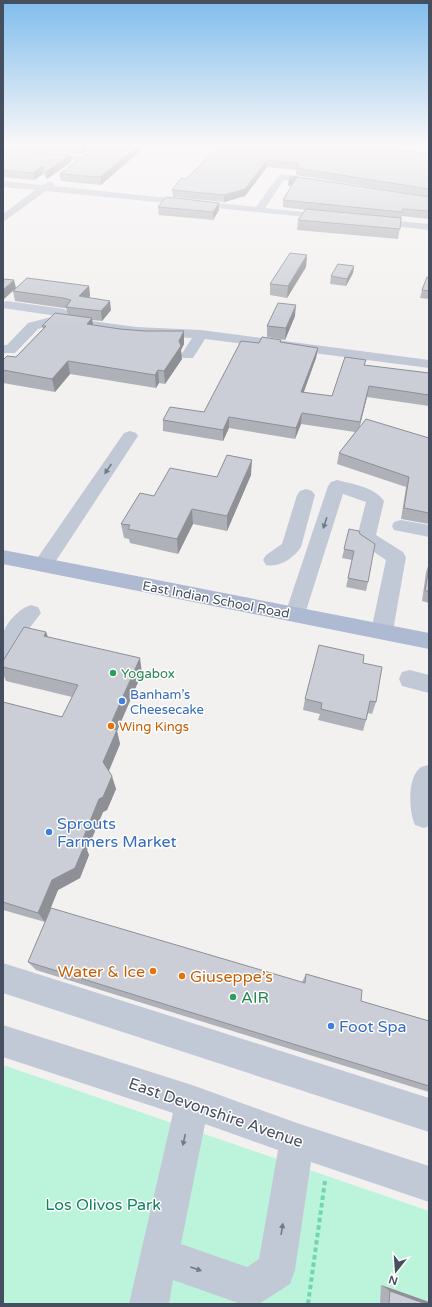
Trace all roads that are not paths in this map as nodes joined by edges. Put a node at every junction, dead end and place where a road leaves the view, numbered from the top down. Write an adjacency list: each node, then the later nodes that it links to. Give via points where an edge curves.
1 (19, 207): 5 (street)
2 (230, 207): 4 (street)
3 (261, 207): 4 (street)
4 (259, 210): 6 (street)
5 (3, 219)
6 (344, 219)
7 (360, 220): 8 (street)
8 (429, 227)
9 (7, 305): 10 (street)
10 (77, 318): 11 (street, via 136,331); 12 (street, via 33,326 10,350); 14 (street, via 244,329)
11 (201, 334): 13 (street); 15 (street)
12 (3, 349)
13 (188, 355)
14 (429, 355)
15 (429, 364)
16 (130, 436): 22 (street, one-way to 22)
17 (306, 495): 21 (street, via 291,547)
18 (401, 526): 19 (street)
19 (429, 531)
20 (3, 556): 22 (main road, East Indian School Road)
21 (273, 560)
22 (43, 564): 24 (main road, East Indian School Road)
23 (31, 613): 27 (street, via 17,628)
24 (295, 614): 25 (main road, East Indian School Road); 25 (street, one-way to 24, via 396,557 366,537 375,502 370,496 337,486)
25 (382, 631): 26 (main road, East Indian School Road)
26 (429, 641)
27 (3, 652)
28 (429, 776): 29 (street, via 424,783)
29 (424, 816)
30 (3, 978): 33 (street)
31 (3, 1041): 32 (street, East Devonshire Avenue)
32 (192, 1102): 34 (street, East Devonshire Avenue); 36 (street, one-way to 36)
33 (429, 1115)
34 (296, 1140): 35 (street, East Devonshire Avenue); 36 (street, one-way to 34, via 251,1288 276,1270)
35 (429, 1184)
36 (160, 1256): 37 (street)
37 (149, 1304)

